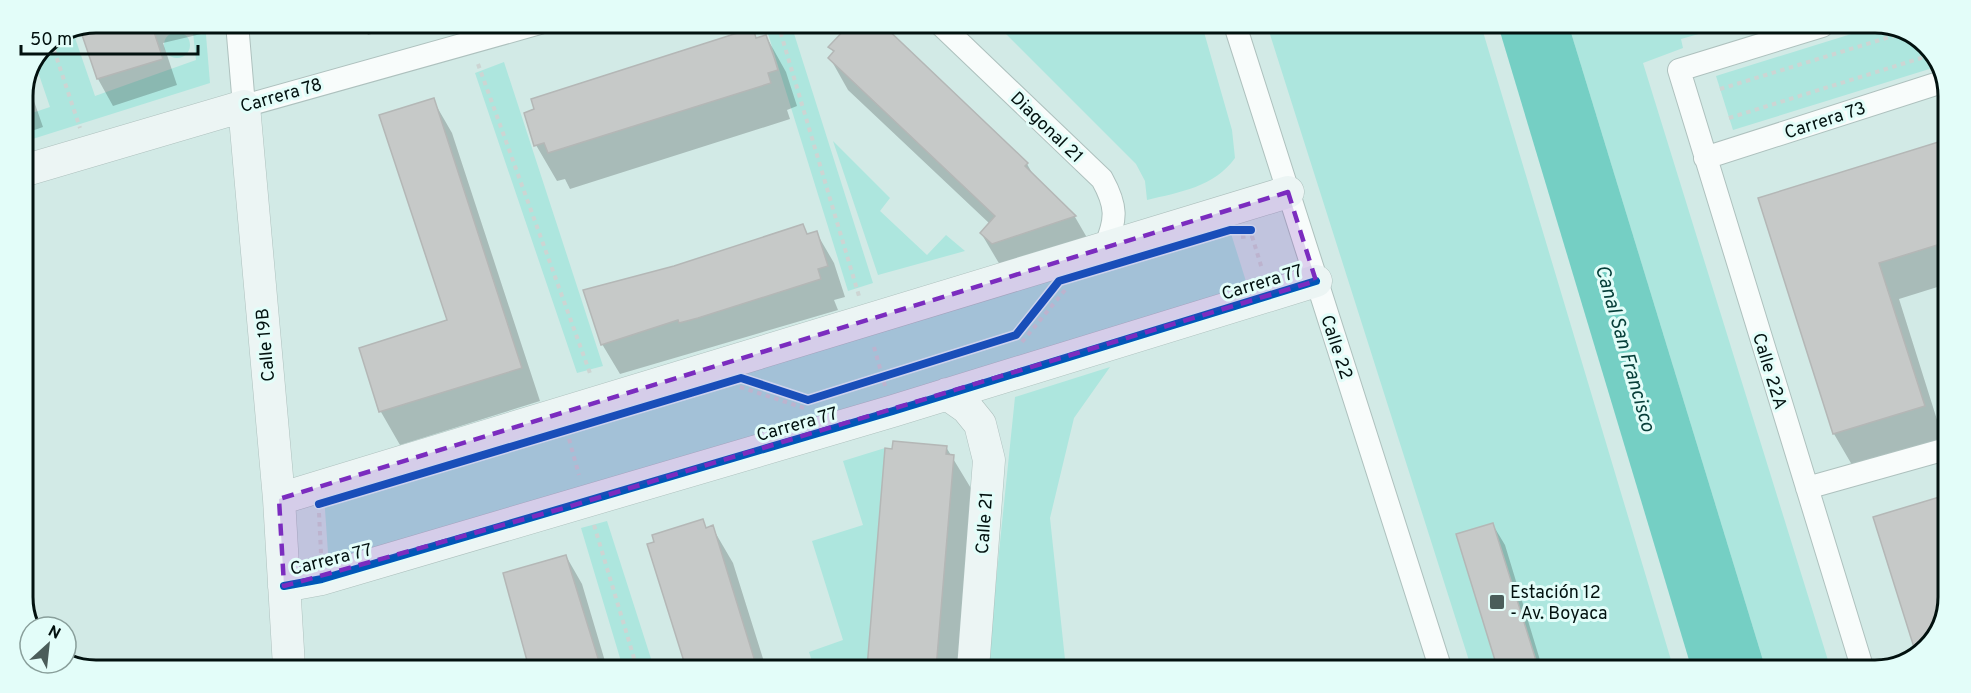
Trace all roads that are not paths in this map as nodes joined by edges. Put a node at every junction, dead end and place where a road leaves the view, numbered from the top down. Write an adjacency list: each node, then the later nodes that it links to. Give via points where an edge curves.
1 (238, 33): 7 (street, Calle 19B)
2 (504, 33): 7 (street, Carrera 78)
3 (949, 33): 11 (street, Diagonal 21, via 1102,179 1113,199 1115,214)
4 (1238, 33): 10 (street, Calle 22)
5 (1799, 33): 8 (street, Calle 22A, via 1679,70)
6 (1937, 84): 8 (street, Carrera 73)
7 (244, 106): 9 (street, Carrera 78); 16 (street, Calle 19B)
8 (1705, 158): 15 (street, Calle 22A)
9 (33, 168)
10 (1288, 192): 11 (street); 12 (street, Calle 22)
11 (1105, 248): 16 (street)
12 (1316, 281): 13 (street, Carrera 77); 20 (street, Calle 22)
13 (947, 394): 17 (street, Carrera 77, via 887,392 333,576); 19 (street, Calle 21, via 967,408 980,424 989,460)
14 (1938, 451): 15 (street)
15 (1807, 488): 21 (street, Calle 22A)
16 (279, 499): 17 (street, Calle 19B)
17 (284, 586): 18 (street, Calle 19B)
18 (288, 660)
19 (973, 660)
20 (1438, 660)
21 (1860, 660)

